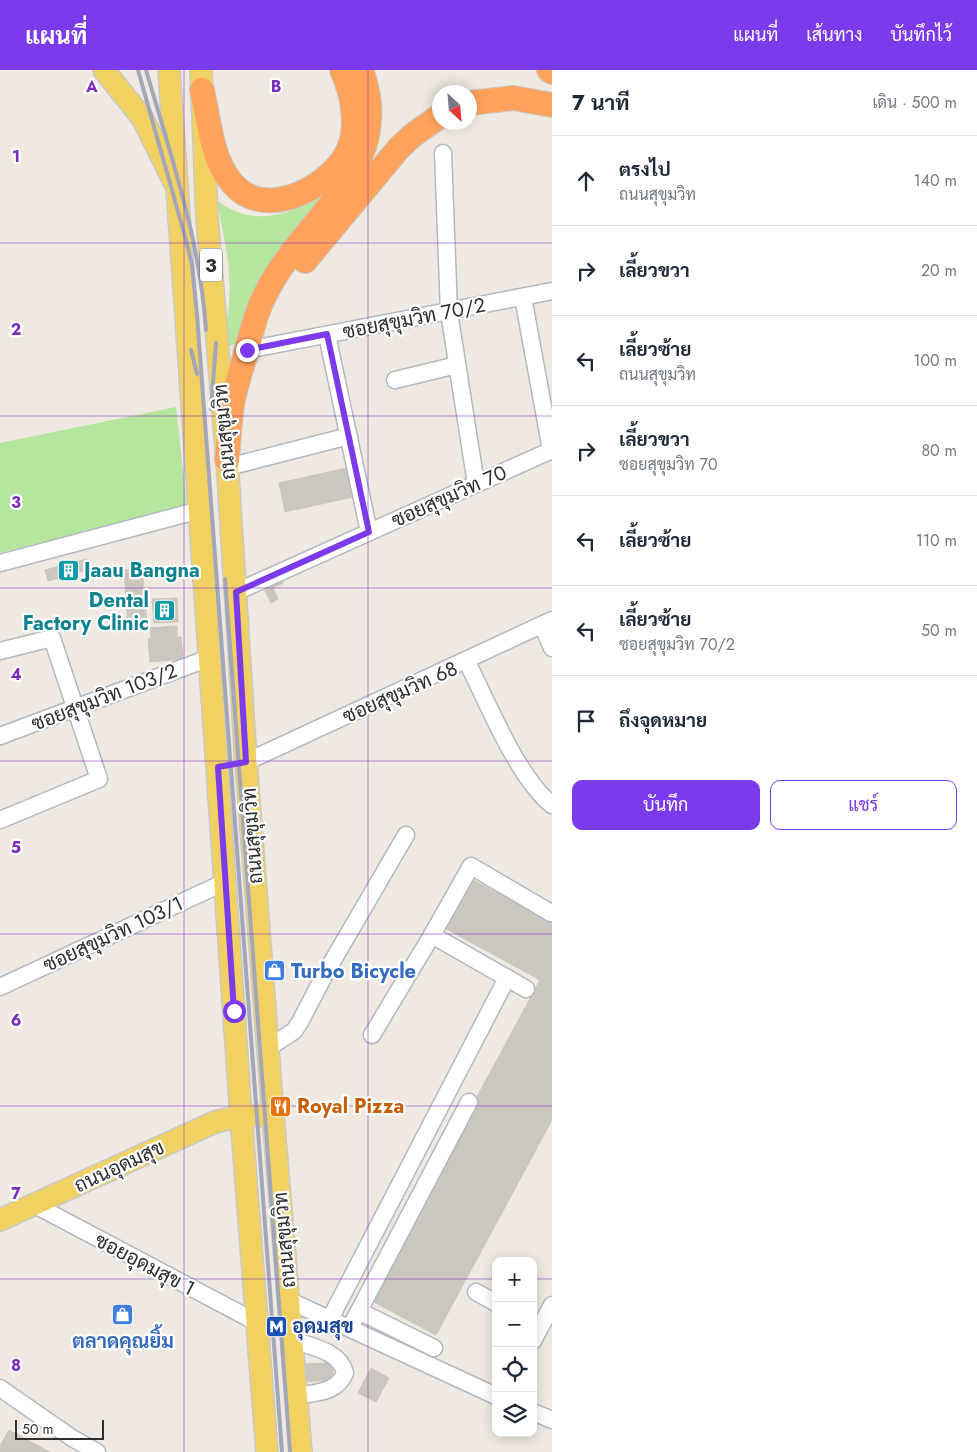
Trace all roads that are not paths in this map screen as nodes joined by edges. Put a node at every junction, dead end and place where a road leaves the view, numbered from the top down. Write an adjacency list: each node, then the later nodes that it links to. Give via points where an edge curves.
1 (104, 70): 10 (main road, via 143,119)
2 (169, 70): 10 (main road, ถนนสุขุมวิท / 3)
3 (342, 70): 5 (highway, via 352,101 354,129 345,157 324,181 301,194 271,201 248,198 231,183 217,157)
4 (361, 70): 15 (highway, via 371,109 366,144 357,167 278,271 255,317)
5 (202, 80): 20 (main road, ถนนสุขุมวิท / 3, via 208,228)
6 (477, 102): 7 (highway, via 513,98)
7 (552, 105)
8 (432, 121): 15 (highway, via 398,148 334,225 290,280)
9 (443, 153): 13 (street)
10 (179, 191): 22 (main road, ถนนสุขุมวิท / 3)
11 (552, 291): 12 (street, ซอยสุขุมวิท 70/2)
12 (523, 297): 13 (street, ซอยสุขุมวิท 70/2); 19 (street)
13 (449, 312): 14 (street, ซอยสุขุมวิท 70/2); 16 (street)
14 (327, 334): 15 (street, ซอยสุขุมวิท 70/2); 18 (street)
15 (247, 350): 20 (highway, via 233,401)
16 (457, 365): 17 (street); 21 (street)
17 (395, 380)
18 (349, 436): 20 (street); 23 (street)
19 (552, 450): 21 (street, ซอยสุขุมวิท 70)
20 (228, 470): 25 (main road, ถนนสุขุมวิท)
21 (476, 484): 23 (street, ซอยสุขุมวิท 70)
22 (200, 510): 24 (street); 29 (main road, ถนนสุขุมวิท)
23 (369, 532): 25 (street, ซอยสุขุมวิท 70)
24 (0, 563)
25 (236, 592): 33 (main road, ถนนสุขุมวิท)
26 (547, 623): 27 (street); 30 (street, ซอยสุขุมวิท 68)
27 (552, 648)
28 (0, 651): 31 (street, via 52,638)
29 (209, 658): 31 (street, ซอยสุขุมวิท 103/2); 34 (main road, ถนนสุขุมวิท)
30 (467, 662): 33 (street, ซอยสุขุมวิท 68); 35 (street, via 520,767)
31 (75, 708): 32 (street, ซอยสุขุมวิท 103/2); 36 (street, via 99,779)
32 (0, 736)
33 (246, 762): 34 (main road); 45 (main road, ถนนสุขุมวิท)
34 (218, 767): 38 (main road, ถนนสุขุมวิท)
35 (549, 798)
36 (0, 820)
37 (406, 835): 45 (street, via 294,1031)
38 (225, 882): 42 (street, ซอยสุขุมวิท 103/1); 48 (main road, ถนนสุขุมวิท)
39 (551, 913): 40 (street, via 471,866)
40 (432, 934): 41 (street); 44 (street)
41 (507, 978): 43 (street); 56 (street)
42 (0, 987)
43 (526, 989)
44 (372, 1035)
45 (268, 1048): 47 (main road, ถนนสุขุมวิท)
46 (469, 1102): 55 (street)
47 (273, 1115): 48 (main road, ถนนอุดมสุข); 52 (main road, ถนนสุขุมวิท)
48 (241, 1116): 49 (main road, ถนนอุดมสุข, via 215,1122); 57 (main road, ถนนสุขุมวิท)
49 (35, 1205): 50 (main road, ถนนอุดมสุข); 57 (street, ซอยอุดมสุข 1)
50 (0, 1220)
51 (476, 1292): 53 (street)
52 (290, 1301): 56 (street); 60 (main road, ถนนสุขุมวิท)
53 (494, 1302)
54 (552, 1305): 59 (street)
55 (359, 1311): 58 (street); 61 (street)
56 (330, 1319): 58 (street)
57 (256, 1322): 69 (main road, ถนนสุขุมวิท)
58 (350, 1328): 63 (street)
59 (537, 1329)
60 (293, 1340): 64 (main road, ถนนสุขุมวิท); 64 (street, via 332,1355 339,1360 345,1373 339,1385 332,1389)
61 (434, 1348)
62 (0, 1388): 68 (street)
63 (492, 1394)
64 (297, 1396): 67 (main road, ถนนสุขุมวิท)
65 (537, 1414): 66 (street)
66 (552, 1420)
67 (306, 1449)
68 (97, 1452)
69 (267, 1452)

